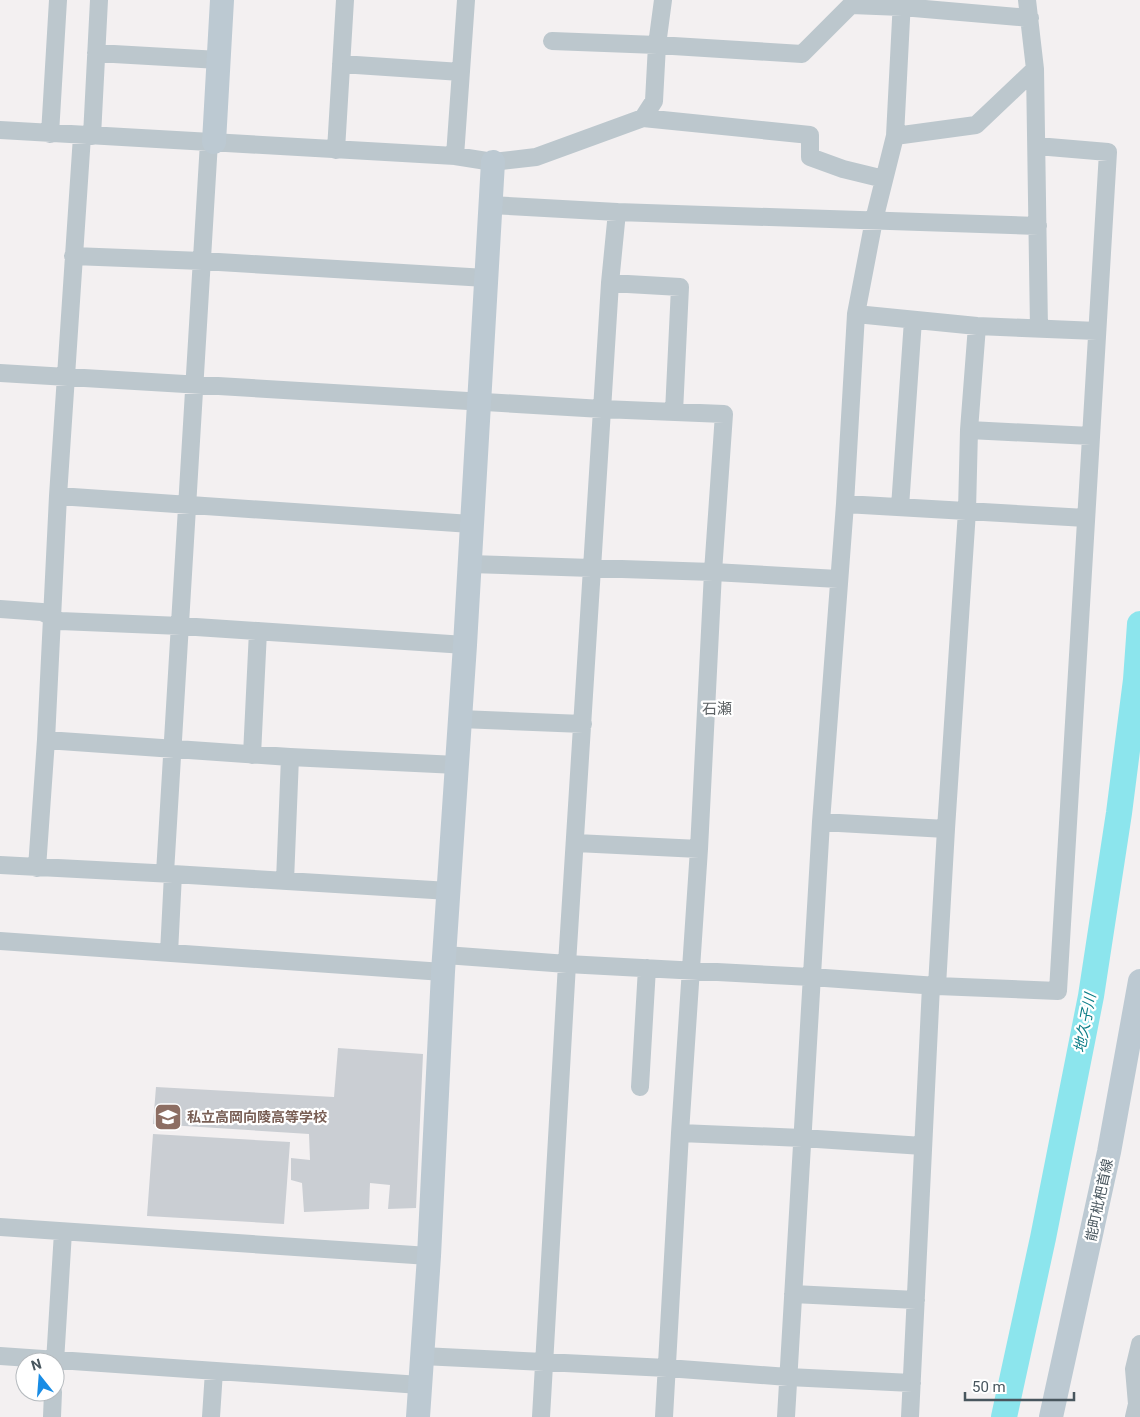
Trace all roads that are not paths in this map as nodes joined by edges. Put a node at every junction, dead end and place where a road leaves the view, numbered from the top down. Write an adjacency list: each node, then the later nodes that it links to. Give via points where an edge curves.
1 (58, 0): 19 (street)
2 (99, 0): 12 (street)
3 (222, 0): 13 (street)
4 (345, 0): 14 (street)
5 (466, 0): 16 (street)
6 (663, 0): 11 (street)
7 (1027, 0): 9 (street)
8 (902, 3): 9 (street); 11 (street, via 851,5 802,54); 21 (street)
9 (1030, 18): 15 (street)
10 (552, 41): 11 (street)
11 (657, 45): 17 (street, via 654,101)
12 (96, 53): 13 (street); 20 (street)
13 (219, 60): 22 (street)
14 (341, 64): 16 (street); 24 (street)
15 (1035, 70): 21 (street, via 976,125); 23 (street)
16 (461, 72): 25 (street)
17 (643, 118): 26 (street, via 536,157); 27 (street, via 810,135 810,157)
18 (0, 130): 19 (street)
19 (50, 134): 20 (street)
20 (87, 136): 22 (street); 32 (street)
21 (895, 136): 27 (street)
22 (212, 142): 24 (street); 33 (street)
23 (1037, 146): 31 (street); 40 (street, via 1108,152)
24 (336, 150): 25 (street)
25 (455, 156): 26 (street)
26 (493, 162): 28 (street)
27 (884, 179): 30 (street)
28 (490, 206): 29 (street); 34 (street)
29 (617, 212): 30 (street); 35 (street)
30 (874, 220): 31 (street); 36 (street)
31 (1038, 226): 39 (street)
32 (73, 256): 33 (street); 42 (street)
33 (202, 262): 34 (street); 43 (street)
34 (486, 278): 44 (street)
35 (610, 283): 45 (street); 46 (street, via 680,287)
36 (856, 314): 37 (street); 50 (street)
37 (913, 320): 38 (street); 52 (street)
38 (977, 326): 39 (street); 47 (street)
39 (1039, 329): 40 (street)
40 (1097, 331): 48 (street)
41 (0, 373): 42 (street)
42 (65, 377): 43 (street); 49 (street)
43 (194, 385): 44 (street); 51 (street)
44 (479, 402): 45 (street); 55 (street)
45 (602, 409): 46 (street); 57 (street)
46 (674, 412): 58 (street, via 724,414)
47 (969, 430): 48 (street); 53 (street)
48 (1091, 436): 54 (street)
49 (58, 496): 51 (street); 61 (street)
50 (845, 504): 52 (street); 59 (street)
51 (187, 505): 55 (street); 62 (street)
52 (900, 507): 53 (street)
53 (967, 511): 54 (street); 73 (street)
54 (1086, 518): 89 (street, via 1058,991)
55 (471, 524): 56 (street)
56 (470, 564): 57 (street); 64 (street)
57 (592, 568): 58 (street); 66 (street)
58 (714, 572): 59 (street); 75 (street)
59 (838, 579): 72 (street)
60 (0, 609): 61 (street, via 42,612)
61 (52, 617): 62 (street); 67 (street)
62 (181, 626): 63 (street); 68 (street)
63 (258, 631): 64 (street); 69 (street)
64 (465, 645): 65 (street)
65 (460, 719): 66 (street); 71 (street)
66 (583, 724): 74 (street)
67 (46, 740): 68 (street); 77 (street)
68 (171, 750): 69 (street); 78 (street)
69 (252, 755): 70 (street)
70 (290, 758): 71 (street); 79 (street)
71 (457, 765): 80 (street)
72 (821, 822): 73 (street); 87 (street)
73 (946, 829): 89 (street)
74 (576, 843): 75 (street); 84 (street)
75 (700, 849): 86 (street)
76 (0, 865): 77 (street)
77 (37, 868): 78 (street)
78 (169, 874): 79 (street); 82 (street)
79 (285, 881): 80 (street)
80 (449, 891): 83 (street)
81 (0, 941): 82 (street)
82 (169, 953): 83 (street)
83 (444, 964): 84 (street); 96 (street)
84 (567, 964): 85 (street); 105 (street)
85 (646, 968): 86 (street); 90 (street)
86 (690, 970): 87 (street); 91 (street)
87 (812, 977): 89 (street); 92 (street)
88 (1140, 981): 119 (street, 能町枇杷首線, via 1109,1152)
89 (934, 986): 93 (street)
90 (640, 1087)
91 (680, 1133): 92 (street); 106 (street)
92 (802, 1138): 93 (street); 97 (street)
93 (924, 1146): 98 (street)
94 (0, 1228): 95 (street)
95 (62, 1232): 96 (street); 100 (street)
96 (429, 1256): 102 (street)
97 (793, 1294): 98 (street); 108 (street)
98 (916, 1300): 109 (street)
99 (1140, 1344): 120 (street, via 1134,1369 1137,1404)
100 (55, 1352)
101 (0, 1356): 103 (street)
102 (422, 1356): 105 (street); 110 (street)
103 (15, 1357)
104 (65, 1362): 107 (street)
105 (545, 1363): 106 (street); 115 (street)
106 (667, 1368): 108 (street); 116 (street)
107 (214, 1371): 110 (street); 113 (street)
108 (788, 1377): 109 (street); 117 (street)
109 (912, 1383): 118 (street)
110 (420, 1385): 114 (street)
111 (53, 1402): 112 (street)
112 (52, 1417)
113 (211, 1417)
114 (418, 1417)
115 (541, 1417)
116 (664, 1417)
117 (786, 1417)
118 (910, 1417)
119 (1051, 1417)
120 (1134, 1417)

